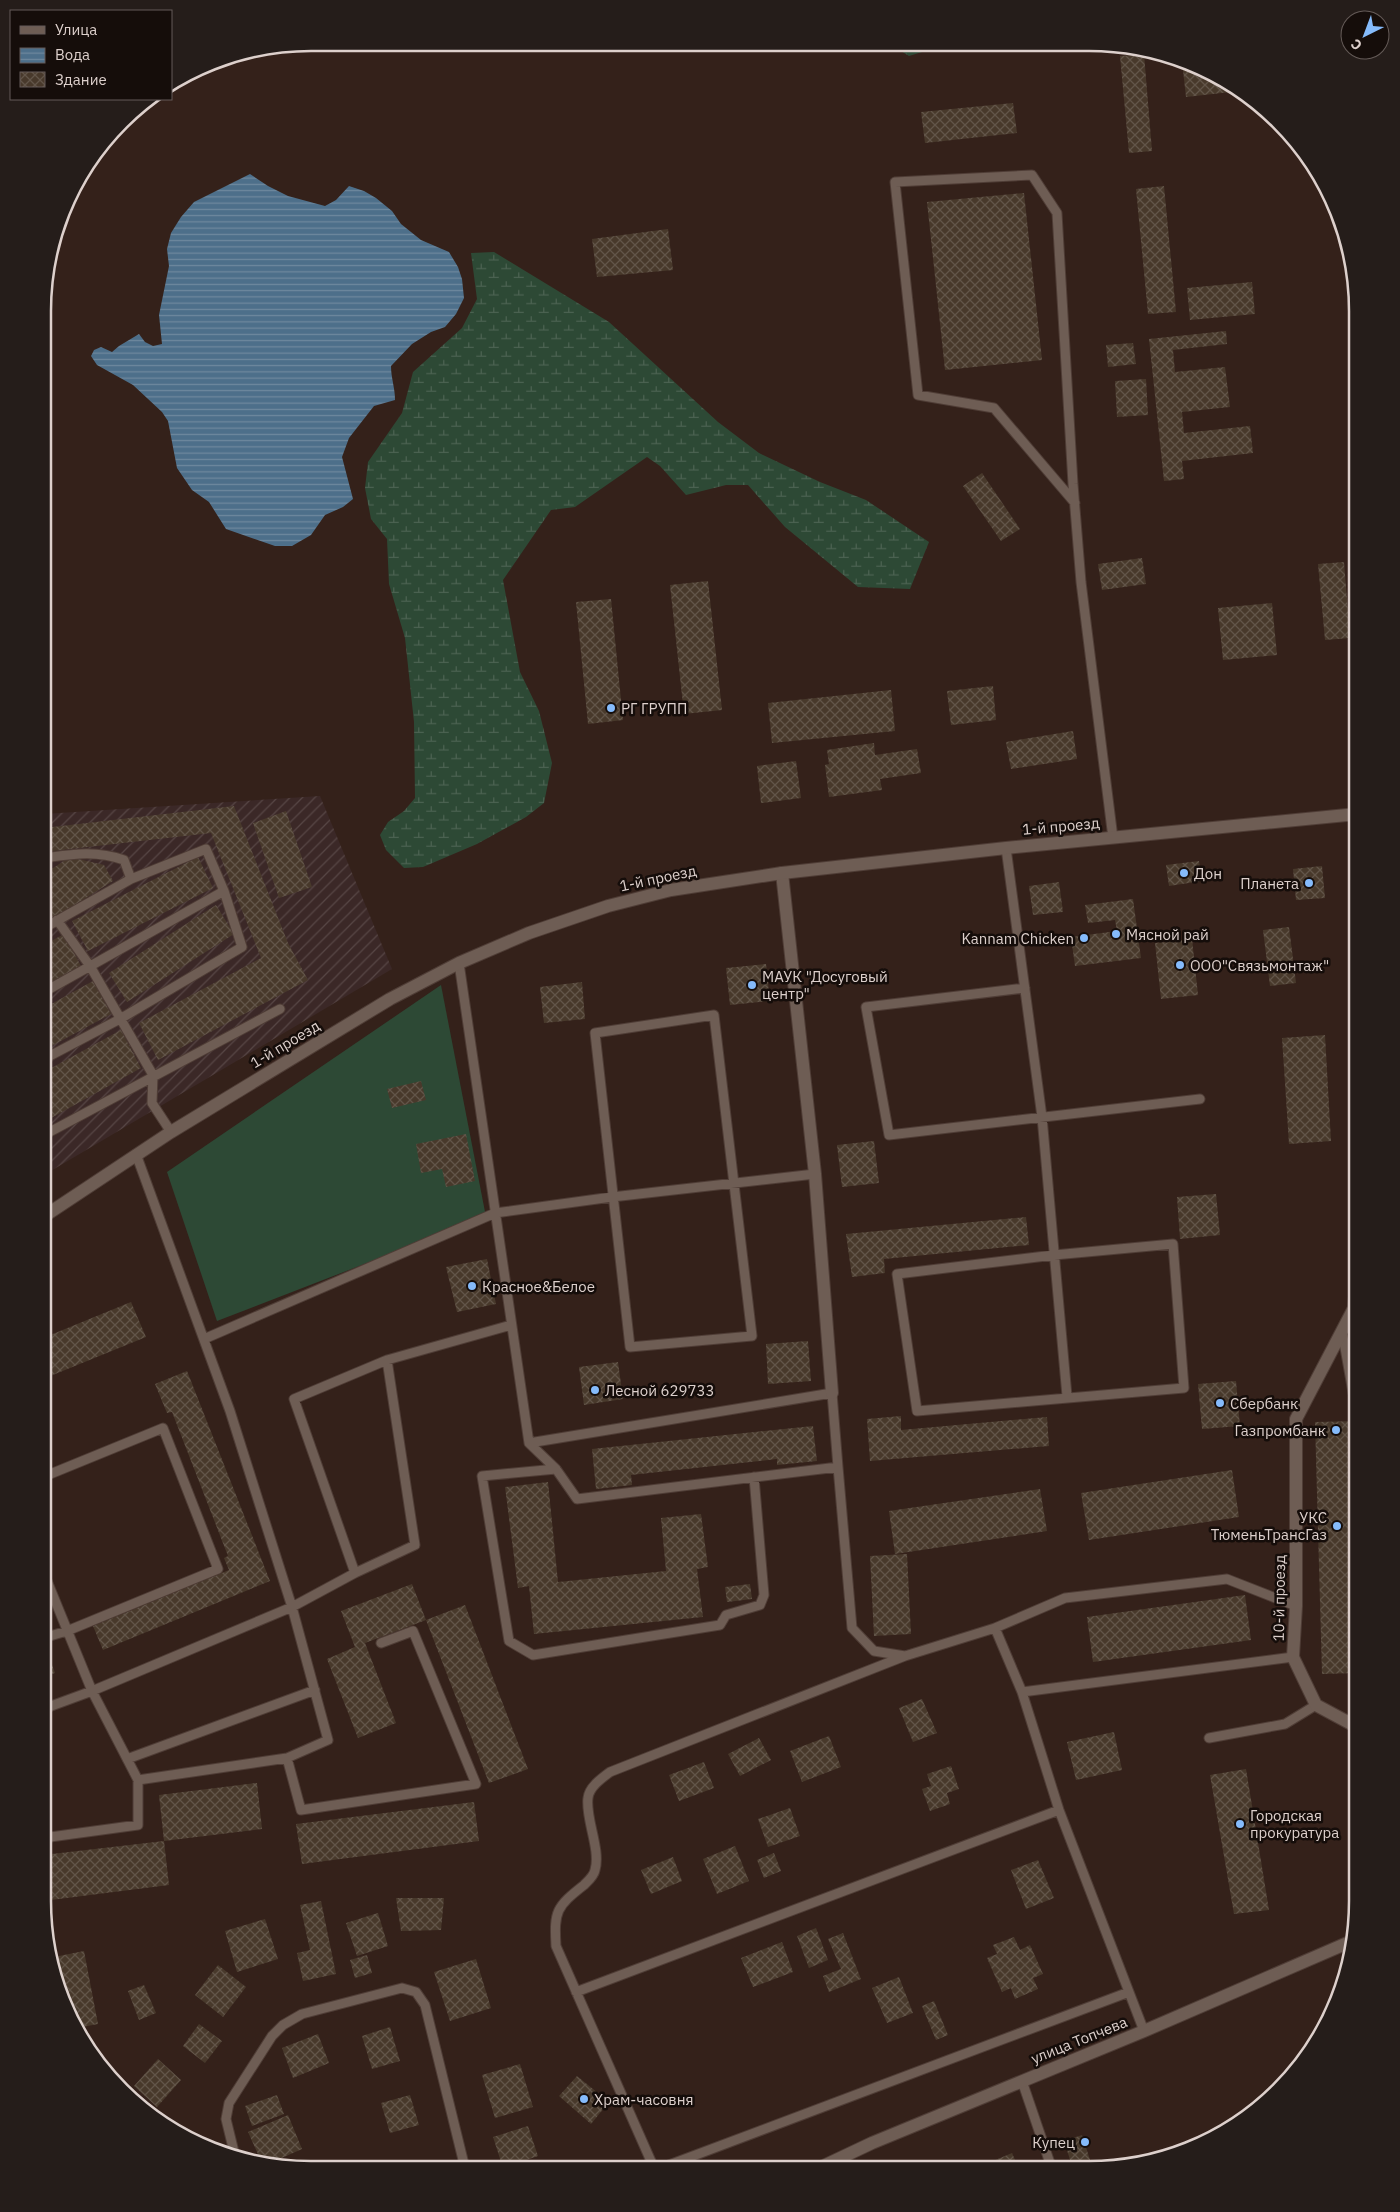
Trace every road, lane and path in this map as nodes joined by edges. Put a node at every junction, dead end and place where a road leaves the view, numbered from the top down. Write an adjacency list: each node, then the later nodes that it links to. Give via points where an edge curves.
1 (1074, 503): 1 (lane, via 1057,213 1032,175 895,182 918,395 994,408); 3 (lane)
2 (1349, 815): 3 (street, 1-й проезд)
3 (1113, 838): 4 (street, 1-й проезд)
4 (1006, 848): 6 (street, 1-й проезд); 14 (lane)
5 (51, 857): 7 (lane, via 106,854 124,860)
6 (782, 872): 11 (street, 1-й проезд, via 671,890 608,906 529,933); 24 (street)
7 (131, 879): 8 (lane, via 206,849); 9 (lane)
8 (224, 891): 12 (lane); 16 (lane, via 242,947)
9 (57, 920): 10 (lane); 12 (lane)
10 (51, 924)
11 (459, 963): 22 (street, 1-й проезд, via 390,999); 28 (lane)
12 (90, 966): 13 (lane); 16 (lane)
13 (51, 988)
14 (1025, 988): 20 (lane); 20 (lane, via 866,1007 889,1135)
15 (280, 1009): 18 (lane)
16 (120, 1019): 17 (lane); 18 (lane)
17 (51, 1055)
18 (152, 1075): 21 (lane); 22 (lane, via 152,1104)
19 (1200, 1099): 20 (lane)
20 (1042, 1117): 29 (lane)
21 (51, 1131)
22 (172, 1132): 23 (street, 1-й проезд)
23 (136, 1154): 27 (street, 1-й проезд); 33 (lane)
24 (815, 1174): 25 (lane); 36 (street)
25 (735, 1183): 26 (lane); 26 (lane, via 752,1336 630,1347); 26 (lane, via 714,1015 595,1033)
26 (612, 1196): 28 (lane)
27 (51, 1212)
28 (496, 1213): 31 (lane); 33 (lane)
29 (1054, 1255): 37 (lane); 37 (lane, via 1172,1244 1184,1388); 37 (lane, via 898,1274 917,1411)
30 (1349, 1318): 32 (street, 10-й проезд)
31 (511, 1325): 34 (lane); 38 (lane)
32 (1342, 1331): 35 (lane); 45 (street, 10-й проезд, via 1296,1418)
33 (204, 1339): 46 (lane)
34 (387, 1360): 43 (lane, via 415,1545); 43 (lane, via 294,1399)
35 (1349, 1370)
36 (832, 1393): 38 (lane); 39 (lane)
37 (1067, 1396)
38 (529, 1443): 40 (lane)
39 (838, 1466): 42 (lane); 51 (lane, via 852,1628 874,1651)
40 (556, 1469): 42 (lane, via 577,1499); 42 (lane, via 482,1476 509,1641 533,1655 720,1625 726,1615 760,1605 764,1595)
41 (51, 1474): 48 (lane, via 162,1428 218,1569)
42 (754, 1477)
43 (355, 1573): 46 (lane)
44 (51, 1591): 48 (lane)
45 (1296, 1606): 47 (lane, via 1227,1579 1066,1598); 52 (street, 10-й проезд)
46 (292, 1607): 53 (lane); 54 (lane)
47 (995, 1628): 51 (lane); 55 (lane)
48 (67, 1631): 49 (lane); 54 (lane)
49 (51, 1636)
50 (381, 1643): 60 (lane, via 413,1631 476,1784 301,1810)
51 (905, 1656): 66 (lane, via 610,1772 596,1783 588,1797 595,1871 588,1882 562,1902 554,1921 556,1946)
52 (1293, 1657): 55 (lane); 56 (street, 10-й проезд)
53 (315, 1690): 60 (lane, via 328,1740); 61 (lane)
54 (92, 1691): 57 (lane); 61 (lane)
55 (1022, 1692): 63 (lane)
56 (1316, 1705): 58 (street); 59 (lane, via 1286,1724)
57 (51, 1706)
58 (1349, 1723)
59 (1209, 1738)
60 (287, 1758): 62 (lane)
61 (127, 1759): 62 (lane)
62 (138, 1780): 64 (lane, via 138,1825)
63 (1059, 1810): 66 (lane); 67 (lane)
64 (51, 1837)
65 (1345, 1945): 68 (street, улица Топчева)
66 (576, 1992): 72 (lane)
67 (1129, 1992): 68 (lane); 73 (lane)
68 (1144, 2030): 69 (street, улица Топчева)
69 (1022, 2081): 74 (street, улица Топчева); 75 (lane)
70 (233, 2149): 71 (lane, via 226,2119 229,2103 272,2036 283,2025 302,2014 402,1988 416,1992 426,2005)
71 (463, 2161)
72 (651, 2161)
73 (680, 2161)
74 (834, 2161)
75 (1049, 2161)

